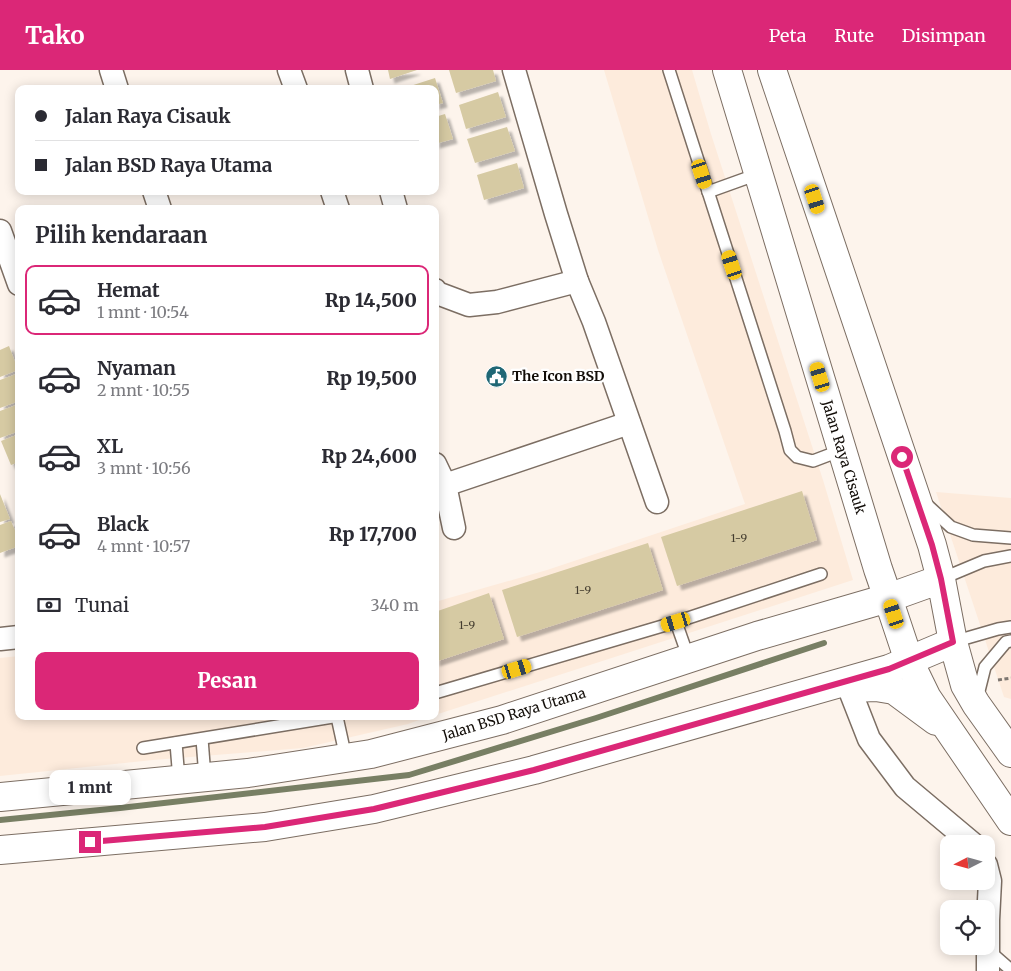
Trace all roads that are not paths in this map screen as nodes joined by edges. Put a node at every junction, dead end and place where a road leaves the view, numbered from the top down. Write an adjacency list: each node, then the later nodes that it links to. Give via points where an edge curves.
1 (111, 70): 8 (street)
2 (289, 70): 9 (street)
3 (357, 70): 10 (street)
4 (514, 70): 15 (street)
5 (669, 70): 12 (lane)
6 (726, 70): 11 (main road, Jalan Raya Cisauk)
7 (772, 70): 21 (main road)
8 (116, 85)
9 (295, 85)
10 (361, 85)
11 (758, 174): 12 (lane); 18 (main road, Jalan Raya Cisauk)
12 (708, 192): 18 (lane, via 790,450 797,457 813,461)
13 (0, 231): 14 (street)
14 (10, 274)
15 (577, 282): 16 (street, via 497,302 469,305); 17 (street)
16 (439, 294)
17 (629, 423): 20 (street); 22 (street)
18 (842, 450): 28 (main road, Jalan Raya Cisauk)
19 (439, 472): 20 (street)
20 (445, 485): 23 (street)
21 (914, 494): 24 (lane, via 951,527 973,535); 27 (main road)
22 (657, 502)
23 (454, 528)
24 (1011, 538)
25 (1011, 556): 27 (lane, Jalan BSD Raya Utama, via 984,561)
26 (821, 574): 29 (lane)
27 (941, 579): 28 (main road, Jalan BSD Raya Utama); 34 (main road)
28 (888, 598): 35 (main road, Jalan BSD Raya Utama); 36 (main road, Jalan Raya Cisauk)
29 (676, 622): 35 (lane); 39 (lane)
30 (1011, 627): 34 (lane)
31 (15, 637): 32 (street)
32 (0, 639)
33 (1011, 640): 40 (lane, via 985,668)
34 (953, 642): 36 (main road); 40 (main road, via 966,685)
35 (689, 659): 48 (main road, Jalan BSD Raya Utama, via 502,720)
36 (909, 661): 38 (main road); 43 (main road, Jalan Raya Cisauk, via 927,698)
37 (849, 688): 38 (main road); 43 (main road, via 894,690); 52 (street, via 869,739 905,787)
38 (816, 689): 53 (main road, via 534,770 374,809 265,827)
39 (439, 693)
40 (976, 704): 47 (main road)
41 (313, 720): 44 (lane)
42 (339, 720): 48 (lane)
43 (949, 730): 51 (main road, Jalan Raya Cisauk)
44 (202, 738): 45 (lane); 49 (lane)
45 (176, 743): 46 (lane); 49 (lane)
46 (143, 748)
47 (1011, 753)
48 (346, 758): 49 (main road, Jalan BSD Raya Utama, via 248,774)
49 (192, 778): 50 (main road, Jalan BSD Raya Utama)
50 (0, 797)
51 (1011, 821)
52 (962, 835)
53 (0, 850)
54 (990, 890): 55 (street)
55 (988, 960): 56 (lane)
56 (1011, 970)

